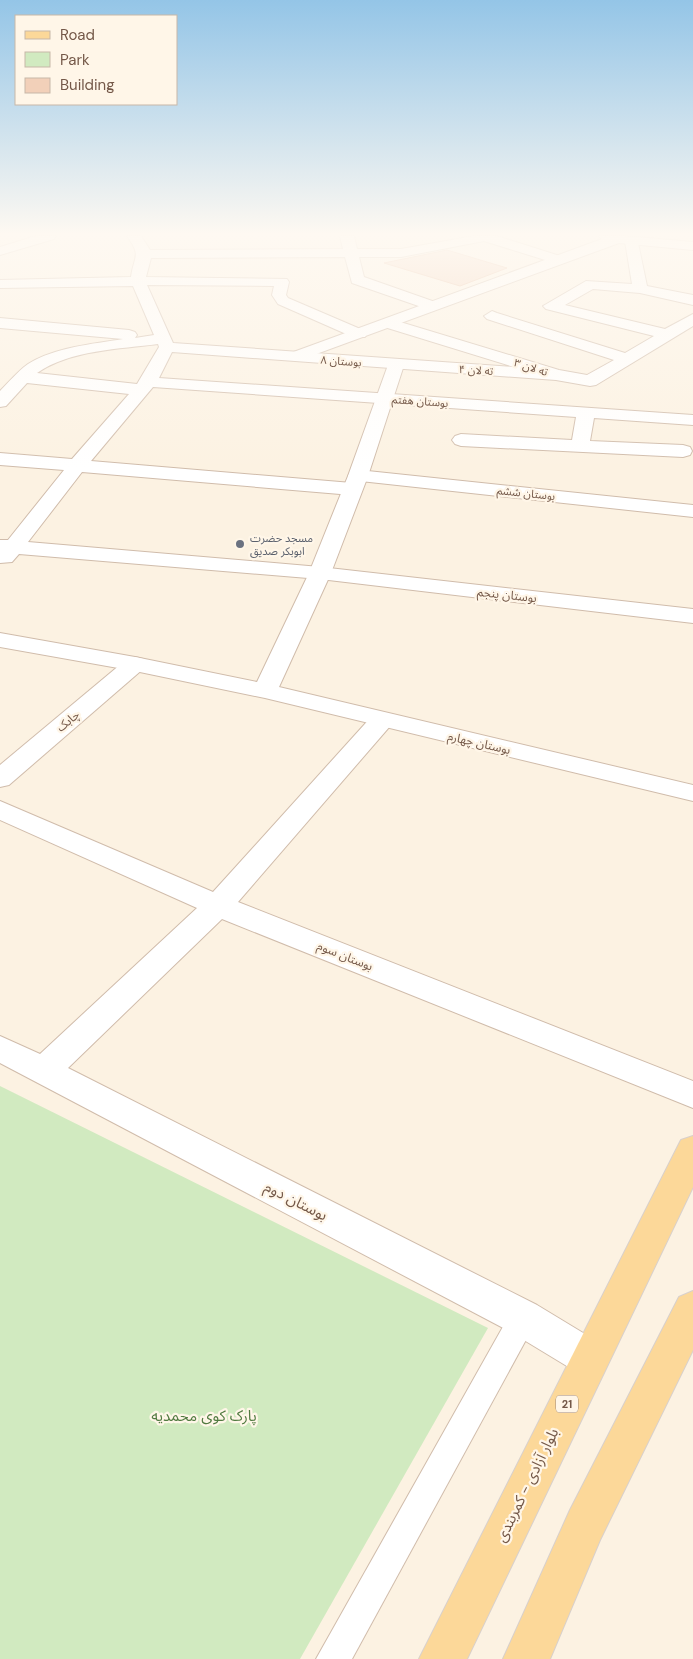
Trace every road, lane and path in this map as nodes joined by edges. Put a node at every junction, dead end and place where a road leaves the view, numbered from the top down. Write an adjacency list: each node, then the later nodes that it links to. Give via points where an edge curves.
1 (152, 313): 11 (street)
2 (312, 313): 9 (street)
3 (413, 313): 8 (street)
4 (582, 313): 10 (street)
5 (492, 316): 13 (street)
6 (693, 320): 10 (street)
7 (0, 323): 11 (street)
8 (387, 323): 9 (street); 15 (street, ته لان ۳)
9 (359, 334): 12 (street)
10 (669, 335): 13 (street)
11 (165, 343): 12 (street, بوستان ۸); 16 (street, via 56,359 39,365); 17 (street)
12 (294, 357): 14 (street, بوستان ۸)
13 (628, 359): 15 (street, ته لان ۳, via 590,381)
14 (396, 365): 15 (street, ته لان ۴); 19 (street)
15 (556, 374)
16 (23, 377): 17 (street, بوستان هفتم); 18 (street)
17 (145, 386): 19 (street, بوستان هفتم); 26 (street)
18 (2, 398)
19 (385, 399): 20 (street, بوستان هفتم); 27 (street)
20 (586, 412): 21 (street, بوستان هفتم); 23 (street)
21 (693, 420)
22 (461, 440): 23 (street)
23 (580, 446): 24 (street)
24 (683, 452)
25 (0, 459): 26 (street, بوستان ششم)
26 (77, 466): 27 (street, بوستان ششم); 29 (street)
27 (355, 483): 28 (street, بوستان ششم); 31 (street)
28 (693, 511)
29 (8, 547): 30 (street); 31 (street, بوستان پنجم)
30 (0, 564)
31 (320, 574): 32 (street, بوستان پنجم); 35 (street)
32 (693, 616)
33 (0, 640): 34 (street, بوستان چهارم)
34 (135, 664): 35 (street, بوستان چهارم); 37 (street, چابک)
35 (264, 692): 36 (street, بوستان چهارم)
36 (382, 720): 38 (street, بوستان چهارم); 40 (street)
37 (0, 779)
38 (693, 793)
39 (0, 810): 40 (street, بوستان سوم)
40 (218, 906): 42 (street); 43 (street, بوستان سوم)
41 (0, 1048): 42 (street, بوستان دوم)
42 (44, 1070): 46 (street, بوستان دوم)
43 (693, 1095)
44 (693, 1150): 47 (main road, بلوار آزادی - کمربندی / 21)
45 (693, 1309): 50 (main road, via 585,1526)
46 (523, 1318): 47 (street, بوستان دوم); 48 (street)
47 (589, 1358): 49 (main road, بلوار آزادی - کمربندی / 21)
48 (333, 1659)
49 (442, 1659)
50 (526, 1659)

